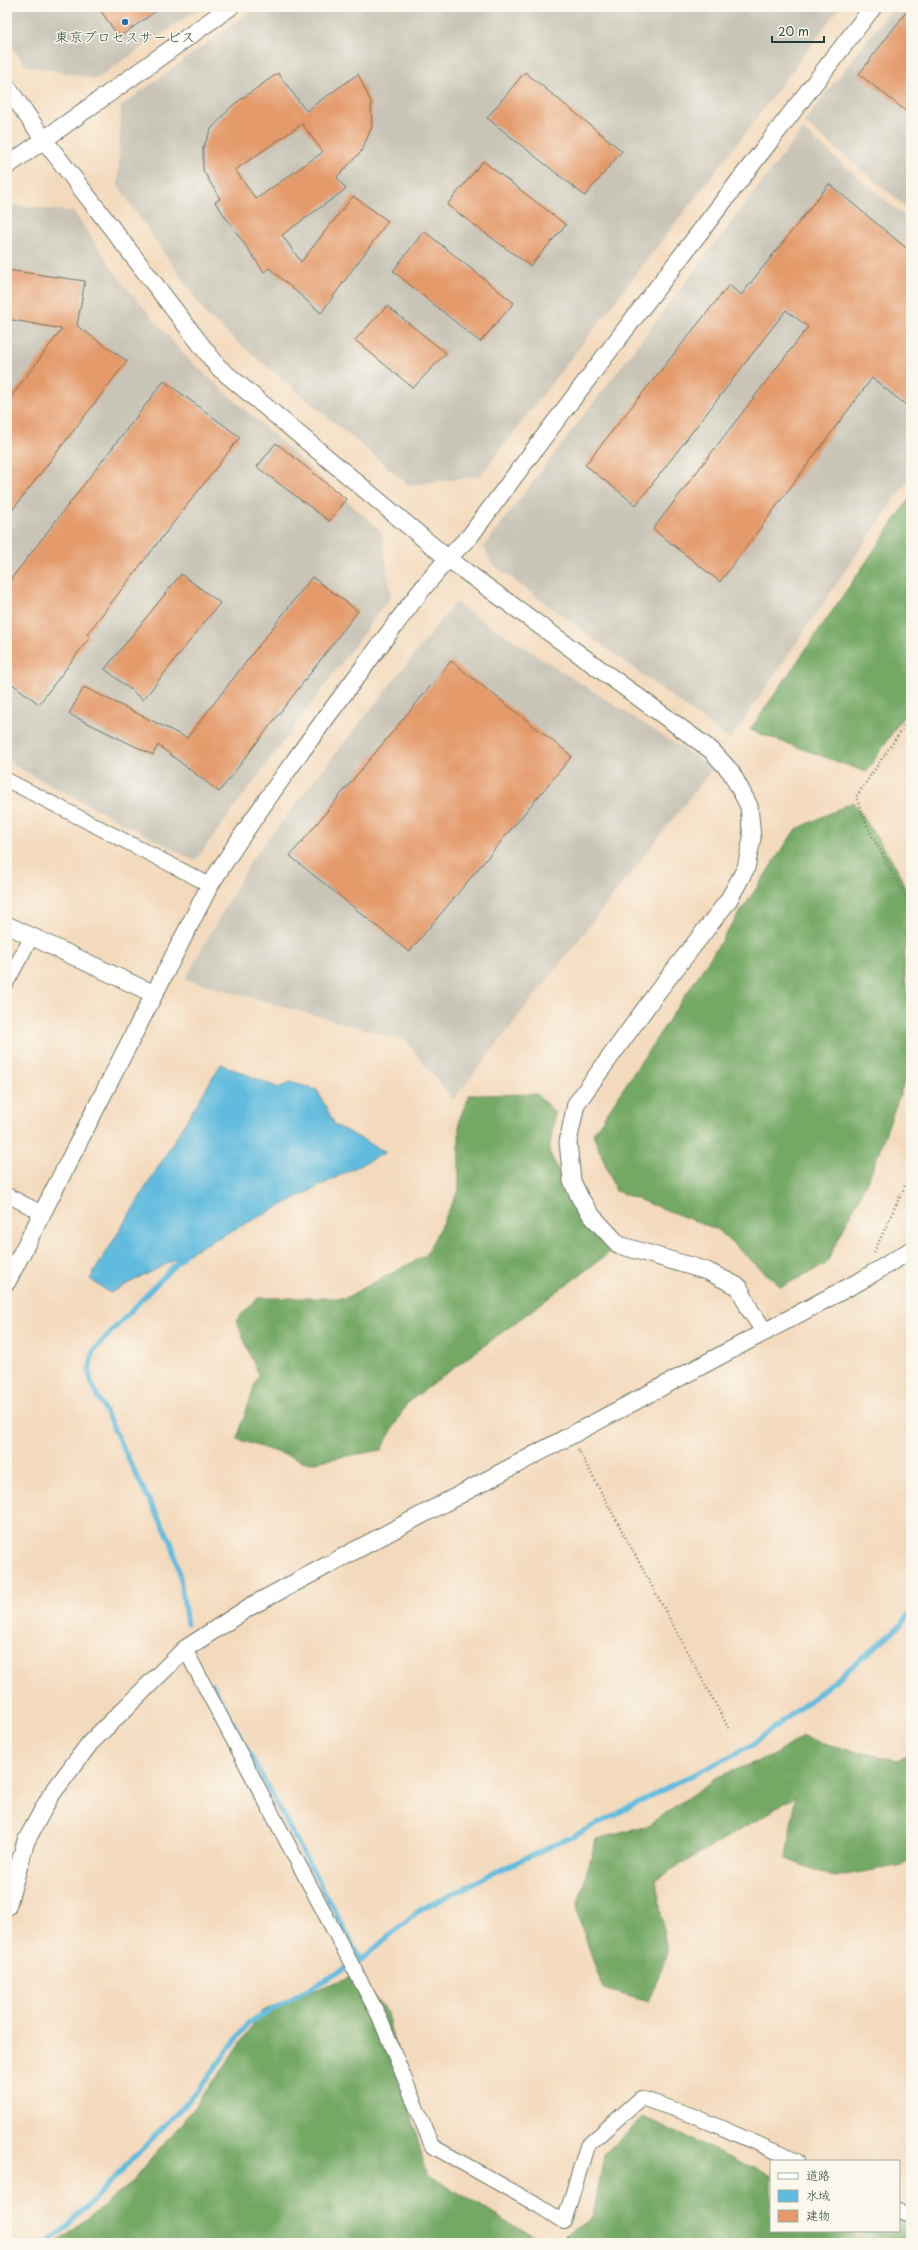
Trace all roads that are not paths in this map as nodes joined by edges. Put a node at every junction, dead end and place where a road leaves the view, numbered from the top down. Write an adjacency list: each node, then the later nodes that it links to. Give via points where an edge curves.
1 (230, 7): 4 (street)
2 (873, 7): 6 (street, via 644,304 470,536)
3 (7, 87): 4 (street)
4 (45, 141): 5 (street); 6 (street, via 218,367)
5 (7, 166)
6 (447, 558): 8 (street, via 281,777); 17 (street, via 711,750 730,772 749,806 752,838 746,868 731,895 576,1104 568,1142 572,1181 580,1198 592,1216 619,1245 707,1271 739,1287)
7 (7, 780): 8 (street)
8 (210, 886): 12 (street)
9 (7, 925): 10 (street)
10 (31, 938): 11 (street); 12 (street)
11 (7, 982)
12 (154, 994): 14 (street)
13 (7, 1195): 14 (street)
14 (42, 1213): 16 (street)
15 (911, 1250): 17 (street, via 862,1280)
16 (7, 1282)
17 (765, 1332): 18 (street, via 251,1606)
18 (185, 1649): 19 (street, via 90,1743 51,1795 26,1841); 20 (street, via 378,2016 432,2146 564,2222 587,2146 641,2098 697,2117)
19 (7, 1907)
20 (795, 2160)
21 (900, 2210): 22 (street)
22 (911, 2216)

